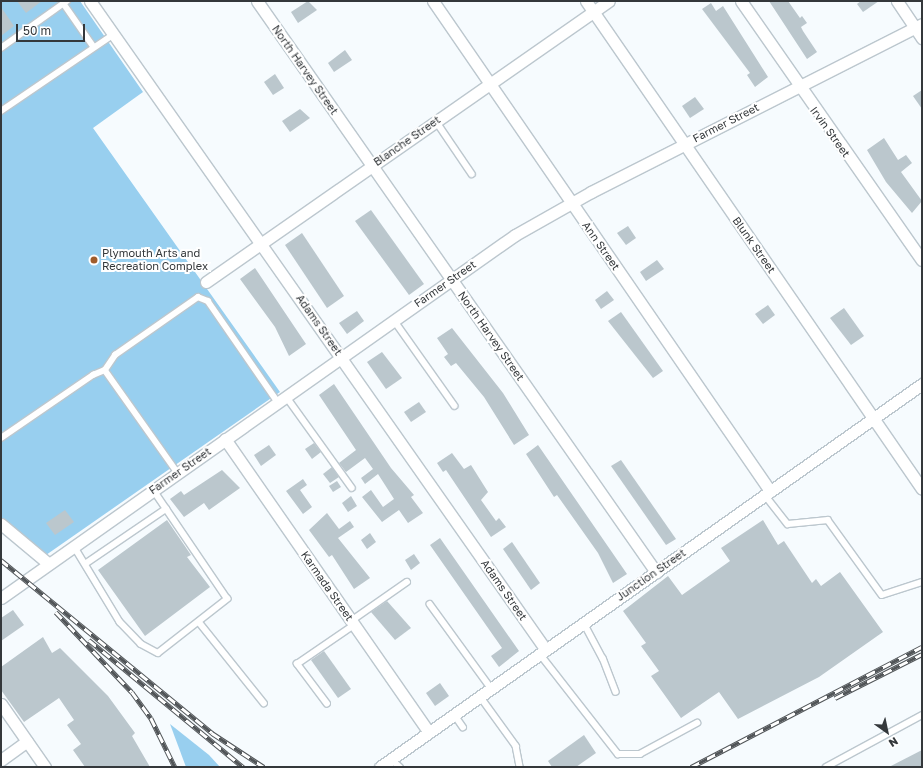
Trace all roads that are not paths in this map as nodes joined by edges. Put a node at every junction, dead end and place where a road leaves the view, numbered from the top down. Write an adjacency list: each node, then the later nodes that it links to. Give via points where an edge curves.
1 (90, 1): 11 (street, Adams Street)
2 (257, 1): 20 (street, North Harvey Street)
3 (432, 1): 15 (street, Ann Street)
4 (586, 1): 9 (street, Blunk Street)
5 (609, 1): 9 (street, Blanche Street)
6 (741, 1): 16 (street, Irvin Street)
7 (897, 1): 10 (street)
8 (65, 2): 13 (lane); 14 (lane)
9 (594, 12): 15 (street, Blanche Street); 19 (street, Blunk Street)
10 (919, 26): 12 (street); 16 (street, Farmer Street)
11 (113, 35): 14 (lane); 23 (street, Adams Street)
12 (922, 38)
13 (1, 48)
14 (94, 48): 17 (lane)
15 (490, 84): 18 (street, Blanche Street); 22 (street, Ann Street)
16 (798, 86): 19 (street, Farmer Street); 24 (street, Irvin Street)
17 (1, 111)
18 (436, 120): 20 (street, Blanche Street); 21 (lane)
19 (685, 144): 22 (street, Farmer Street); 33 (street, Blunk Street)
20 (372, 166): 23 (street, Blanche Street); 25 (street, North Harvey Street)
21 (472, 174)
22 (571, 202): 25 (street, Farmer Street, via 509,239); 40 (street, Ann Street)
23 (263, 244): 26 (street, Blanche Street); 28 (street, Adams Street)
24 (922, 260)
25 (451, 280): 27 (street, Farmer Street); 46 (street, North Harvey Street)
26 (206, 282)
27 (394, 320): 28 (street, Farmer Street); 32 (lane)
28 (342, 357): 31 (street, Farmer Street); 54 (street, Adams Street)
29 (105, 370): 31 (lane, via 115,355 198,297 208,301); 34 (lane, via 92,375); 36 (lane)
30 (922, 384): 33 (street, Junction Street)
31 (282, 399): 35 (street, Farmer Street); 37 (lane)
32 (455, 406)
33 (874, 419): 38 (street, Blunk Street); 40 (street, Junction Street)
34 (1, 438)
35 (225, 439): 36 (street, Farmer Street); 52 (street, Karmada Street)
36 (178, 473): 39 (street, Farmer Street)
37 (352, 488)
38 (922, 489)
39 (153, 490): 41 (lane); 43 (street, Farmer Street)
40 (768, 493): 46 (street, Junction Street); 48 (lane, via 788,524 828,520 882,595)
41 (166, 509): 45 (lane); 51 (lane, via 227,599)
42 (1, 524): 44 (street)
43 (74, 546): 44 (street, Farmer Street); 45 (lane)
44 (49, 564): 49 (street, Farmer Street)
45 (85, 564): 51 (lane, via 120,622 141,644 152,650 158,653)
46 (656, 572): 53 (street, Junction Street)
47 (407, 582): 52 (lane)
48 (922, 582)
49 (1, 598)
50 (430, 604): 55 (lane)
51 (200, 622): 58 (lane)
52 (352, 623): 60 (lane, via 297,664); 65 (street, Karmada Street)
53 (584, 623): 54 (street, Junction Street); 56 (lane, via 604,658)
54 (543, 652): 55 (street, Junction Street); 63 (lane, via 618,754 640,754)
55 (490, 688): 57 (street, Junction Street)
56 (616, 692)
57 (480, 696): 61 (street, Junction Street); 72 (lane, via 516,746)
58 (264, 703)
59 (1, 704): 66 (street)
60 (327, 704)
61 (454, 714): 64 (lane); 65 (street, Junction Street)
62 (922, 715): 73 (lane)
63 (697, 723)
64 (463, 727)
65 (429, 732): 67 (street, Junction Street)
66 (27, 741): 68 (street); 69 (street)
67 (391, 759): 70 (street, Junction Street); 71 (lane)
68 (1, 760)
69 (45, 767)
70 (380, 767)
71 (400, 767)
72 (520, 767)
73 (826, 767)

